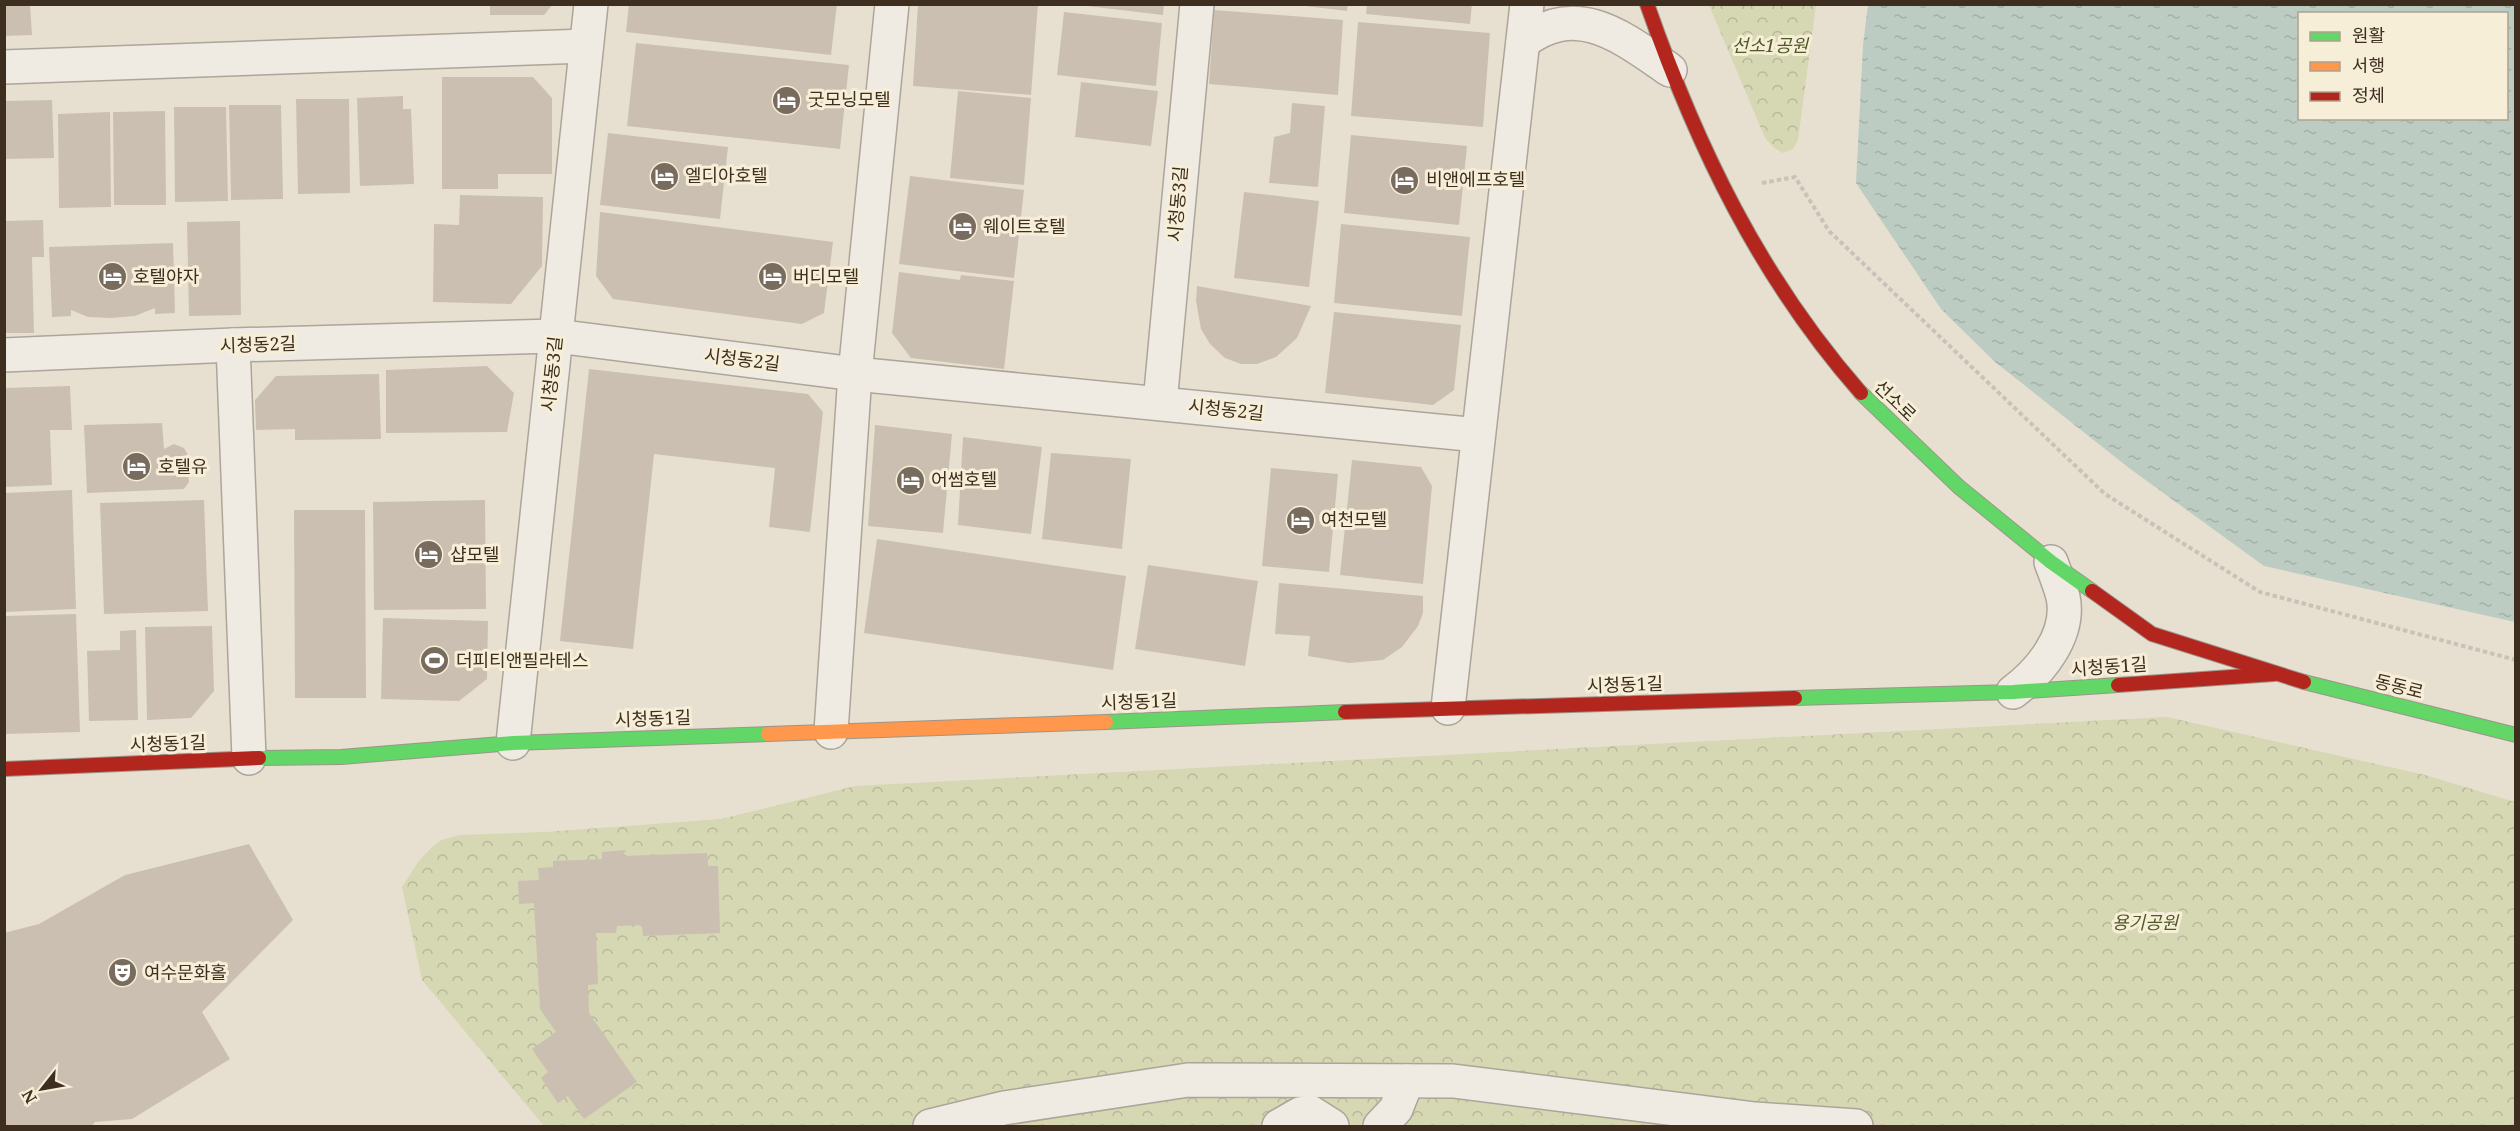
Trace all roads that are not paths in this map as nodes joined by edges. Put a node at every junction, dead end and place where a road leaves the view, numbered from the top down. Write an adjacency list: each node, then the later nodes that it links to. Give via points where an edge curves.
1 (591, 4): 7 (street, 시청동3길)
2 (892, 4): 13 (street)
3 (1197, 4): 14 (street, 시청동3길)
4 (1527, 4): 6 (street)
5 (1647, 4): 9 (street, 선소로)
6 (1523, 42): 9 (street, via 1546,25 1580,20 1618,34); 15 (street)
7 (586, 46): 8 (street); 10 (street, 시청동3길)
8 (4, 67)
9 (1670, 70): 16 (street, 선소로, via 1723,189 1787,298 1825,352 1959,487)
10 (556, 336): 11 (street, 시청동2길); 13 (street, 시청동2길); 22 (street, 시청동3길)
11 (233, 345): 12 (street, 시청동2길); 23 (street)
12 (4, 355)
13 (855, 374): 14 (street, 시청동2길); 20 (street)
14 (1160, 403): 15 (street, 시청동2길)
15 (1478, 435): 19 (street)
16 (2051, 561): 17 (street, 선소로, via 2152,634); 18 (street, via 2063,599 2062,623 2042,666)
17 (2274, 674): 18 (street, 시청동1길); 21 (street, 동동로)
18 (2013, 692): 19 (street, 시청동1길)
19 (1448, 708): 20 (street, 시청동1길)
20 (831, 732): 22 (street, 시청동1길)
21 (2516, 735)
22 (513, 742): 23 (street, 시청동1길, via 341,757)
23 (249, 759): 24 (street, 시청동1길)
24 (4, 769)
25 (1407, 1081): 26 (street, via 1188,1080); 30 (street, via 1396,1109); 31 (street, via 1453,1081 1755,1119)
26 (1048, 1114): 27 (street, via 1004,1108)
27 (930, 1126)
28 (1279, 1126): 29 (street, via 1310,1112)
29 (1332, 1126)
30 (1380, 1126)
31 (1856, 1126)

